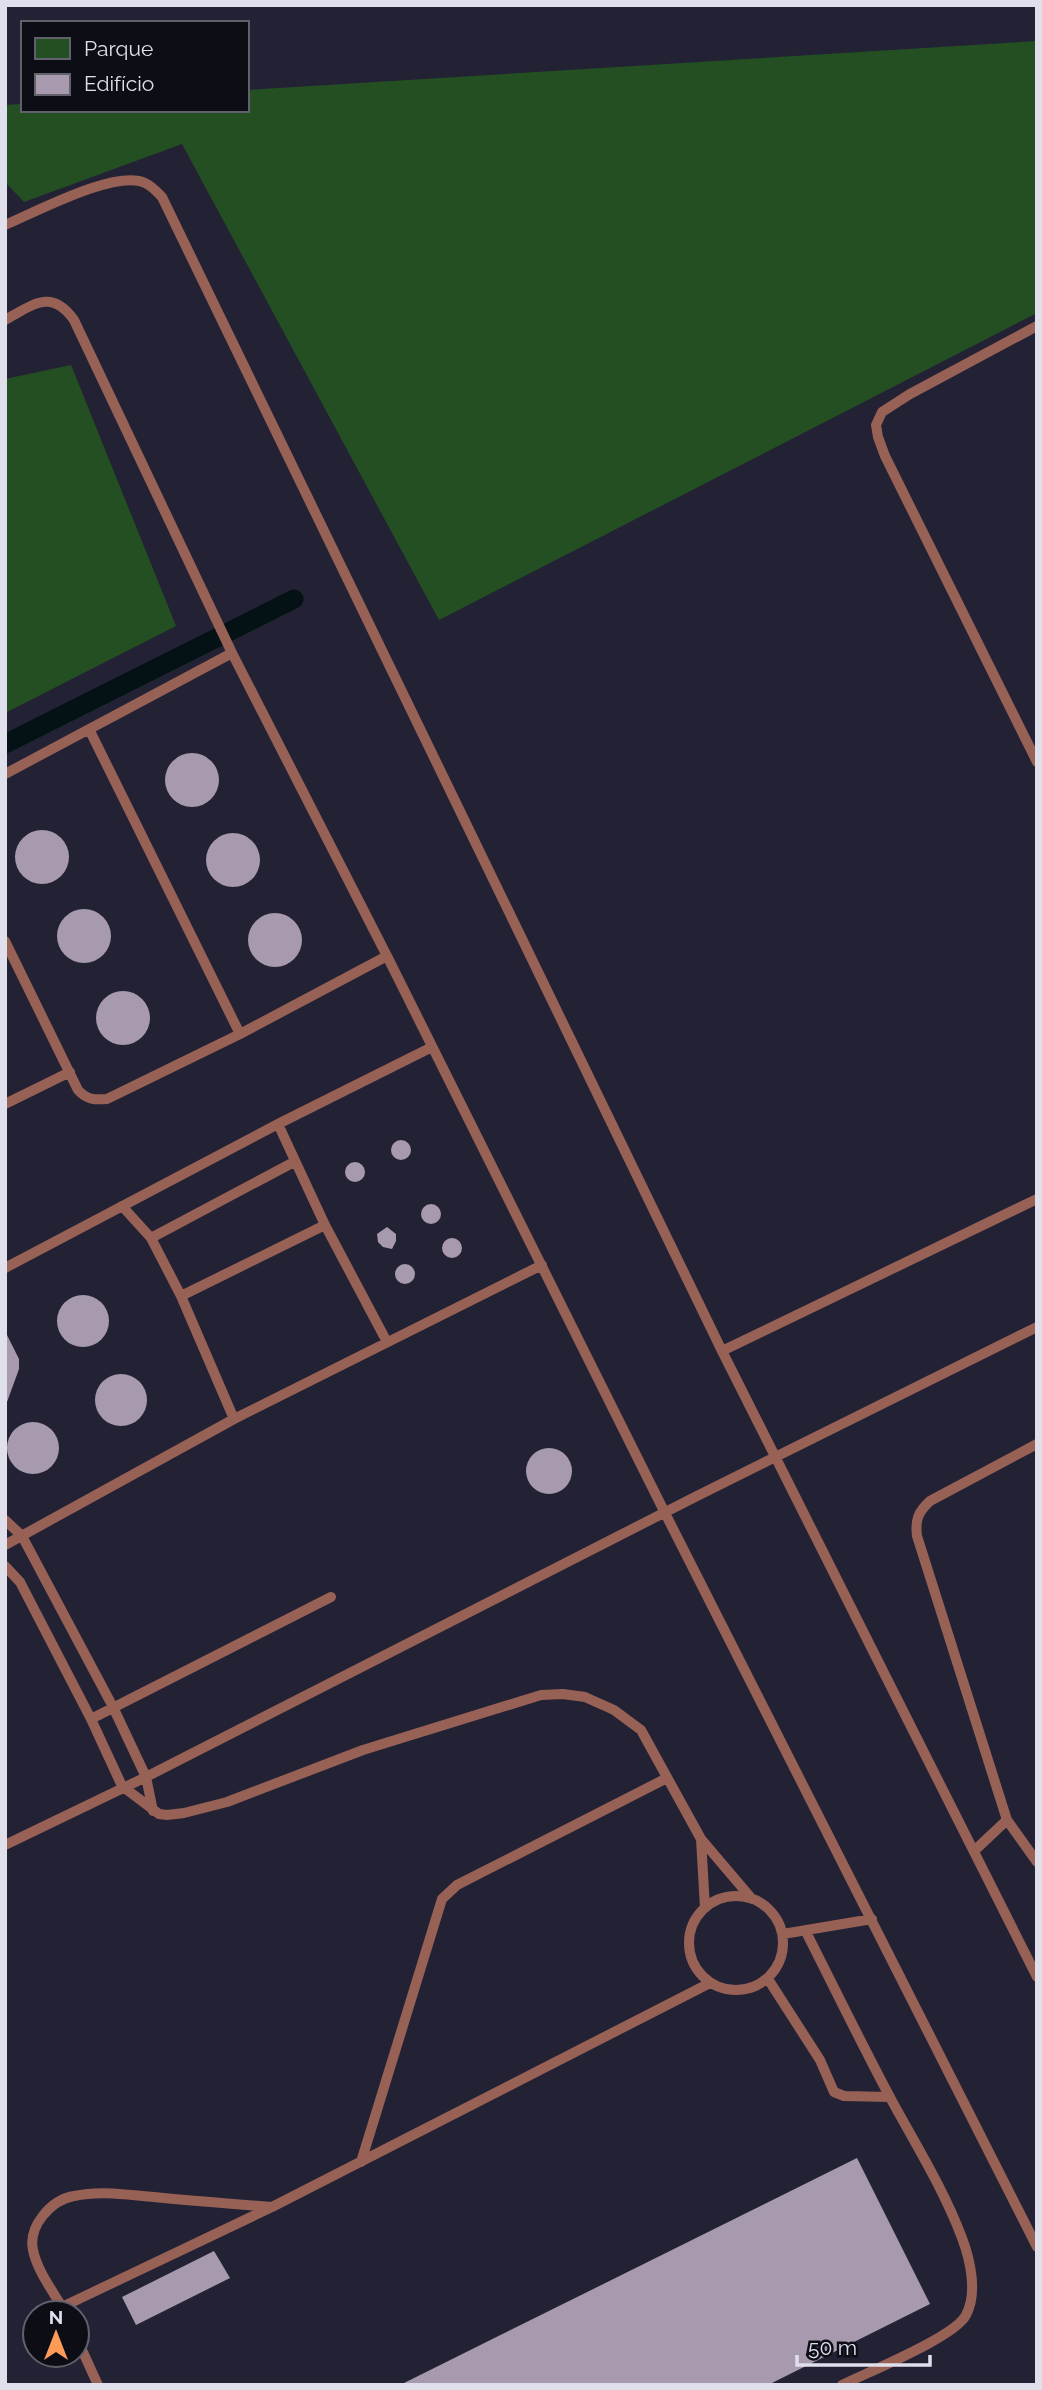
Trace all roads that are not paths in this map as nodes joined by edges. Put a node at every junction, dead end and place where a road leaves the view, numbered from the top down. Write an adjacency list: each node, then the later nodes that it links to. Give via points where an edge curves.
1 (5, 225): 25 (lane, via 121,179 143,182 162,197)
2 (5, 320): 4 (lane, via 41,301 55,301 66,308)
3 (1037, 326): 6 (lane, via 910,394 882,412 876,425 885,456)
4 (232, 653): 5 (lane); 9 (lane)
5 (89, 729): 7 (lane); 10 (lane)
6 (1037, 762)
7 (5, 774)
8 (5, 941): 12 (lane)
9 (387, 956): 10 (lane); 11 (lane)
10 (240, 1034): 12 (lane, via 107,1099 83,1096)
11 (432, 1047): 14 (lane); 20 (lane)
12 (69, 1072): 13 (lane)
13 (5, 1104)
14 (278, 1124): 15 (lane); 17 (lane)
15 (294, 1162): 18 (lane); 19 (lane)
16 (1037, 1199): 25 (lane)
17 (122, 1206): 19 (lane); 21 (lane)
18 (325, 1225): 22 (lane); 24 (lane)
19 (151, 1238): 22 (lane)
20 (542, 1265): 24 (lane); 29 (lane)
21 (5, 1268)
22 (181, 1296): 26 (lane)
23 (1037, 1327): 28 (lane)
24 (387, 1342): 26 (lane)
25 (722, 1352): 28 (lane)
26 (234, 1419): 31 (lane)
27 (1037, 1444): 41 (lane, via 930,1501 915,1522)
28 (776, 1458): 29 (lane); 44 (lane)
29 (666, 1513): 37 (lane); 48 (lane)
30 (5, 1520): 31 (lane)
31 (22, 1536): 32 (lane); 35 (lane)
32 (5, 1545)
33 (5, 1566): 36 (lane, via 20,1582)
34 (331, 1597): 35 (lane)
35 (113, 1707): 36 (lane); 37 (lane)
36 (91, 1719): 39 (lane)
37 (145, 1777): 39 (lane); 40 (lane)
38 (667, 1777): 40 (lane, via 641,1730 614,1710 562,1693 541,1695 388,1742 228,1802 167,1815); 42 (lane); 55 (lane, via 457,1885 442,1899)
39 (122, 1786): 40 (lane); 43 (lane)
40 (153, 1811)
41 (1007, 1820): 44 (lane); 45 (lane)
42 (701, 1839): 46 (lane); 47 (lane)
43 (5, 1844)
44 (974, 1851): 51 (lane)
45 (1037, 1862)
46 (752, 1899): 47 (lane, via 727,1897); 50 (lane, via 772,1912)
47 (705, 1908): 53 (lane, via 691,1928 690,1952)
48 (872, 1919): 49 (lane); 57 (lane)
49 (805, 1930): 50 (lane); 54 (lane)
50 (783, 1934): 52 (lane, via 782,1959)
51 (1037, 1977)
52 (768, 1979): 53 (lane, via 746,1990); 54 (lane, via 820,2060 834,2092)
53 (710, 1983): 55 (lane)
54 (890, 2097): 62 (lane, via 963,2239 971,2298 966,2316 957,2326)
55 (361, 2162): 56 (lane)
56 (272, 2207): 58 (lane, via 102,2193 72,2196 55,2204 33,2232 33,2250); 59 (lane)
57 (1037, 2247)
58 (58, 2299)
59 (86, 2299)
60 (91, 2369): 61 (lane)
61 (98, 2385)
62 (842, 2385)

